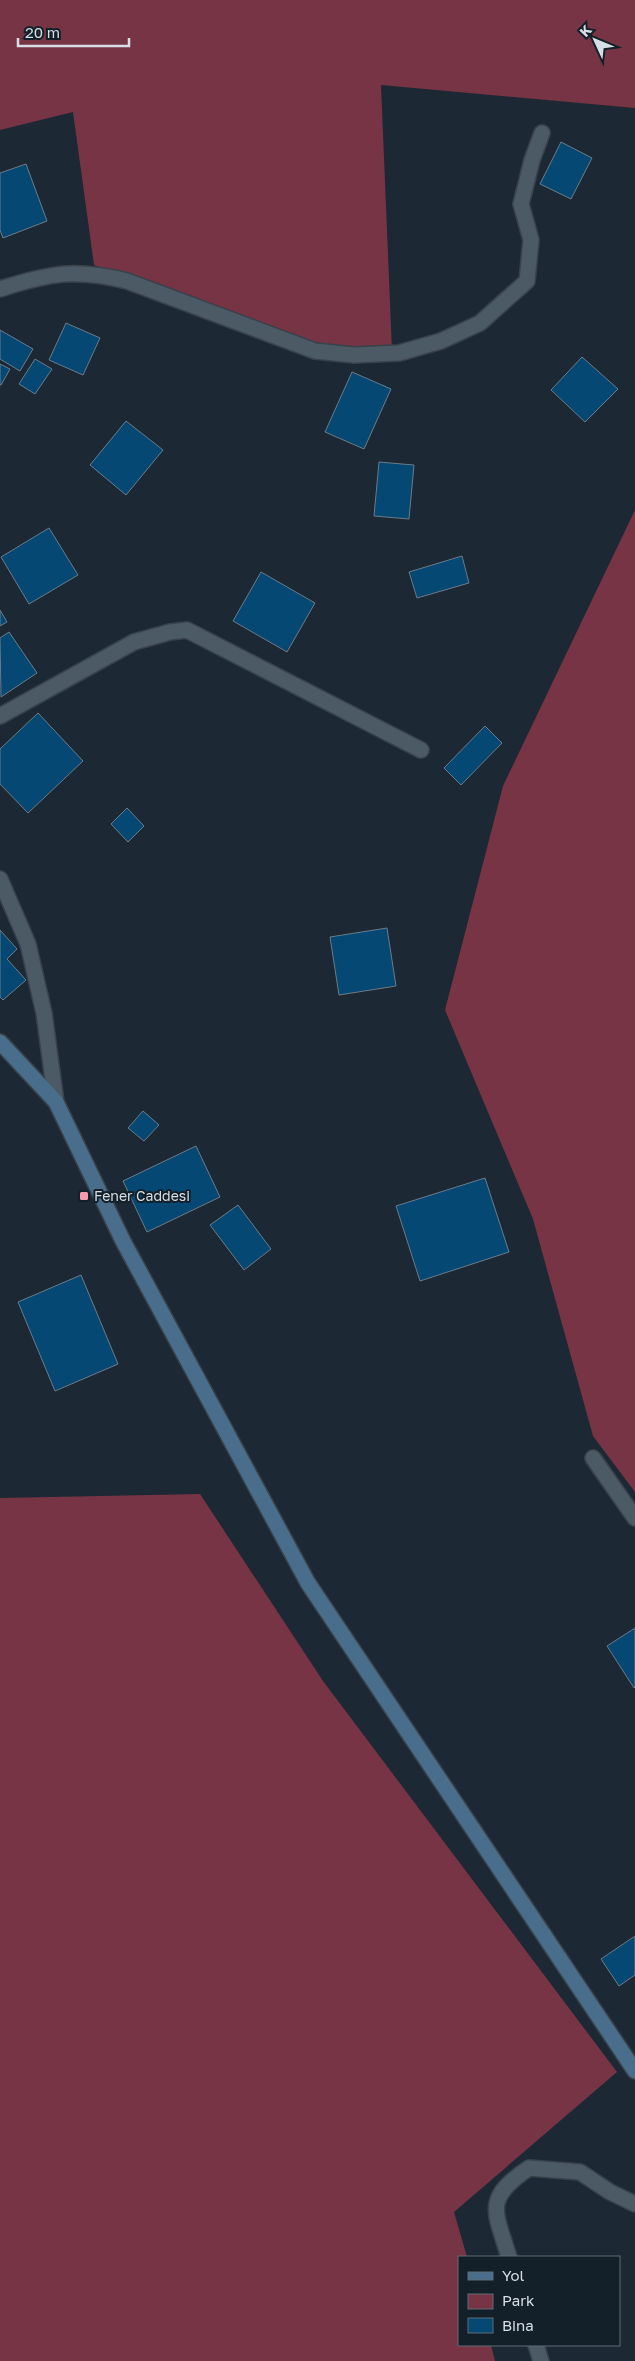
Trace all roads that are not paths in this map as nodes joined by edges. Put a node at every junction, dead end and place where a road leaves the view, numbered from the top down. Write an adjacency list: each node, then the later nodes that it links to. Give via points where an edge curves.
1 (542, 133): 2 (street, via 521,204 531,240 527,281 480,323 399,353 354,355 315,351 100,274 73,272 41,276)
2 (0, 289)
3 (0, 716): 4 (street, via 134,642 187,630)
4 (421, 750)
5 (0, 879): 7 (street, via 28,944 44,1013)
6 (0, 1042): 7 (street)
7 (56, 1102): 10 (street, via 122,1241 308,1583)
8 (592, 1458): 9 (street)
9 (635, 1518)
10 (635, 2071)
11 (635, 2204): 12 (street, via 580,2172 528,2168 506,2184 496,2198 496,2215)
12 (509, 2256)
13 (536, 2346): 14 (street)
14 (541, 2361)

